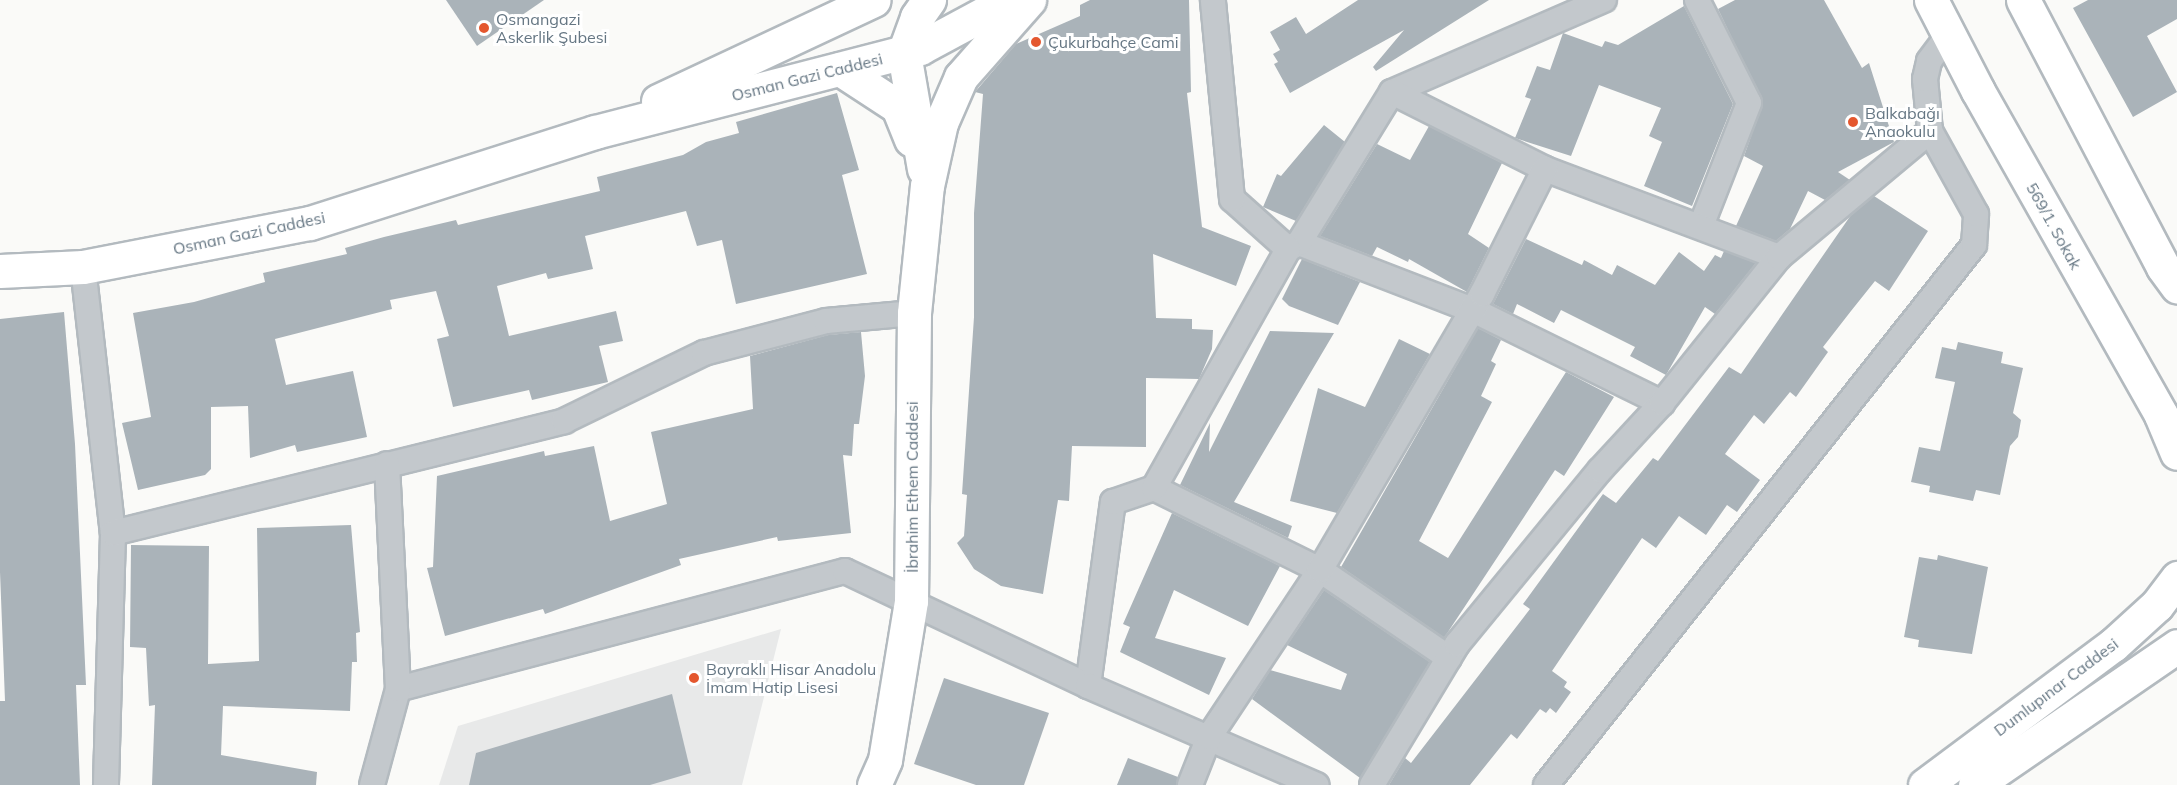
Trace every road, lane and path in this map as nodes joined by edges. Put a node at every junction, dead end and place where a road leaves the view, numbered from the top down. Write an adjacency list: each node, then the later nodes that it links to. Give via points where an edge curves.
1 (1009, 0): 11 (main road, Osman Gazi Caddesi)
2 (1029, 0): 15 (main road, İbrahim Ethem Caddesi, via 960,77)
3 (1213, 0): 21 (street, via 1232,199)
4 (1604, 0): 14 (street)
5 (1697, 0): 20 (street, via 1749,103)
6 (1931, 0): 10 (main road, 569/1. Sokak)
7 (2023, 0): 25 (main road, via 2163,267)
8 (872, 1): 9 (main road); 17 (main road, Osman Gazi Caddesi)
9 (923, 9): 11 (main road); 12 (main road, İbrahim Ethem Caddesi)
10 (1948, 34): 16 (street, via 1929,62 1925,79); 29 (main road, 569/1. Sokak, via 2161,416)
11 (943, 36): 12 (main road, Osman Gazi Caddesi); 15 (main road, İbrahim Ethem Caddesi)
12 (904, 53): 13 (main road, Osman Gazi Caddesi); 19 (main road, İbrahim Ethem Caddesi)
13 (840, 69): 17 (main road, Osman Gazi Caddesi); 19 (main road, İbrahim Ethem Caddesi, via 898,107)
14 (1392, 92): 18 (street); 21 (street)
15 (950, 100): 19 (main road, İbrahim Ethem Caddesi)
16 (1930, 131): 22 (street); 47 (street, via 1976,214 1974,245)
17 (595, 132): 23 (main road, Osman Gazi Caddesi, via 309,223)
18 (1545, 169): 20 (street); 26 (street)
19 (927, 186): 27 (main road, İbrahim Ethem Caddesi)
20 (1701, 226): 22 (street)
21 (1293, 246): 26 (street); 31 (street)
22 (1779, 257): 28 (street)
23 (83, 267): 24 (main road, Osman Gazi Caddesi); 32 (street)
24 (0, 271)
25 (2177, 286)
26 (1473, 309): 28 (street); 33 (street)
27 (914, 314): 30 (street, via 826,321 704,353 564,421); 35 (main road, İbrahim Ethem Caddesi)
28 (1662, 403): 37 (street, via 1600,470)
29 (2177, 453)
30 (387, 464): 32 (street); 39 (street)
31 (1154, 488): 33 (street); 38 (street, via 1113,502)
32 (113, 533): 41 (street)
33 (1320, 570): 37 (street); 40 (street)
34 (2177, 578): 48 (main road, Dumlupınar Caddesi, via 2157,605 2113,645)
35 (911, 601): 38 (street); 39 (street, via 845,571); 43 (main road, İbrahim Ethem Caddesi, via 885,760)
36 (2177, 646): 49 (main road, Dumlupınar Caddesi)
37 (1449, 658): 46 (street)
38 (1088, 686): 40 (street)
39 (398, 689): 42 (street)
40 (1209, 737): 44 (street); 45 (street)
41 (106, 785)
42 (372, 785)
43 (874, 785)
44 (1190, 785)
45 (1317, 785)
46 (1372, 785)
47 (1546, 785)
48 (1924, 785)
49 (1975, 785)

